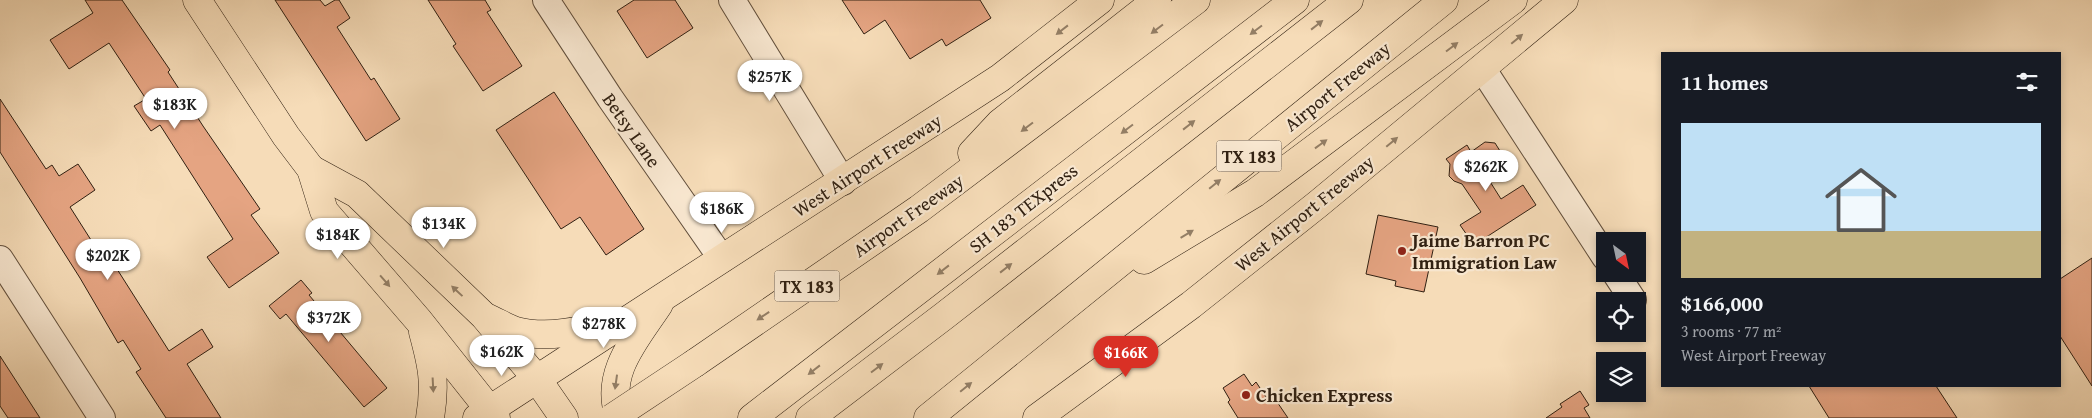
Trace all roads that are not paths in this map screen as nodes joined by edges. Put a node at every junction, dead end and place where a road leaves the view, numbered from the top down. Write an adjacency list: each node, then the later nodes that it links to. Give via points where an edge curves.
1 (198, 0): 13 (main road)
2 (546, 0): 18 (street, Betsy Lane)
3 (732, 0): 14 (street)
4 (1100, 0): 14 (main road, West Airport Freeway, one-way to 14, via 1000,78)
5 (1157, 0): 15 (main road, via 1000,123)
6 (1196, 0): 15 (main road, Airport Freeway / TX 183, one-way to 15)
7 (1295, 0): 31 (main road, SH 183 TEXpress, one-way to 31)
8 (1349, 0): 32 (main road, SH 183 TEXpress, one-way to 8)
9 (1444, 0): 20 (main road, Airport Freeway / TX 183, one-way to 9)
10 (1513, 0): 20 (main road, one-way to 10, via 1255,192)
11 (1564, 0): 12 (main road, West Airport Freeway, one-way to 11)
12 (1482, 68): 16 (street); 34 (main road, West Airport Freeway, one-way to 12, via 1191,305)
13 (311, 170): 21 (main road, one-way to 13, via 357,194); 23 (main road, one-way to 23, via 324,211)
14 (843, 182): 18 (main road, West Airport Freeway)
15 (919, 209): 29 (main road, Airport Freeway / TX 183, one-way to 29, bridge)
16 (1596, 243)
17 (0, 259): 26 (street)
18 (722, 260): 19 (main road, West Airport Freeway)
19 (665, 295): 22 (main road, West Airport Freeway); 30 (main road, one-way to 30, via 623,358 615,380 615,406)
20 (1055, 314): 33 (main road, Airport Freeway / TX 183, one-way to 20)
21 (484, 316): 22 (main road, via 515,331 545,335 584,330); 24 (main road)
22 (631, 317): 24 (main road, West Airport Freeway)
23 (420, 321): 25 (main road); 27 (main road, one-way to 27, via 432,364 434,393)
24 (537, 379): 25 (main road, West Airport Freeway); 28 (main road)
25 (488, 415)
26 (102, 418)
27 (430, 418)
28 (564, 418)
29 (612, 418)
30 (620, 418)
31 (752, 418)
32 (810, 418)
33 (928, 418)
34 (1037, 418)

